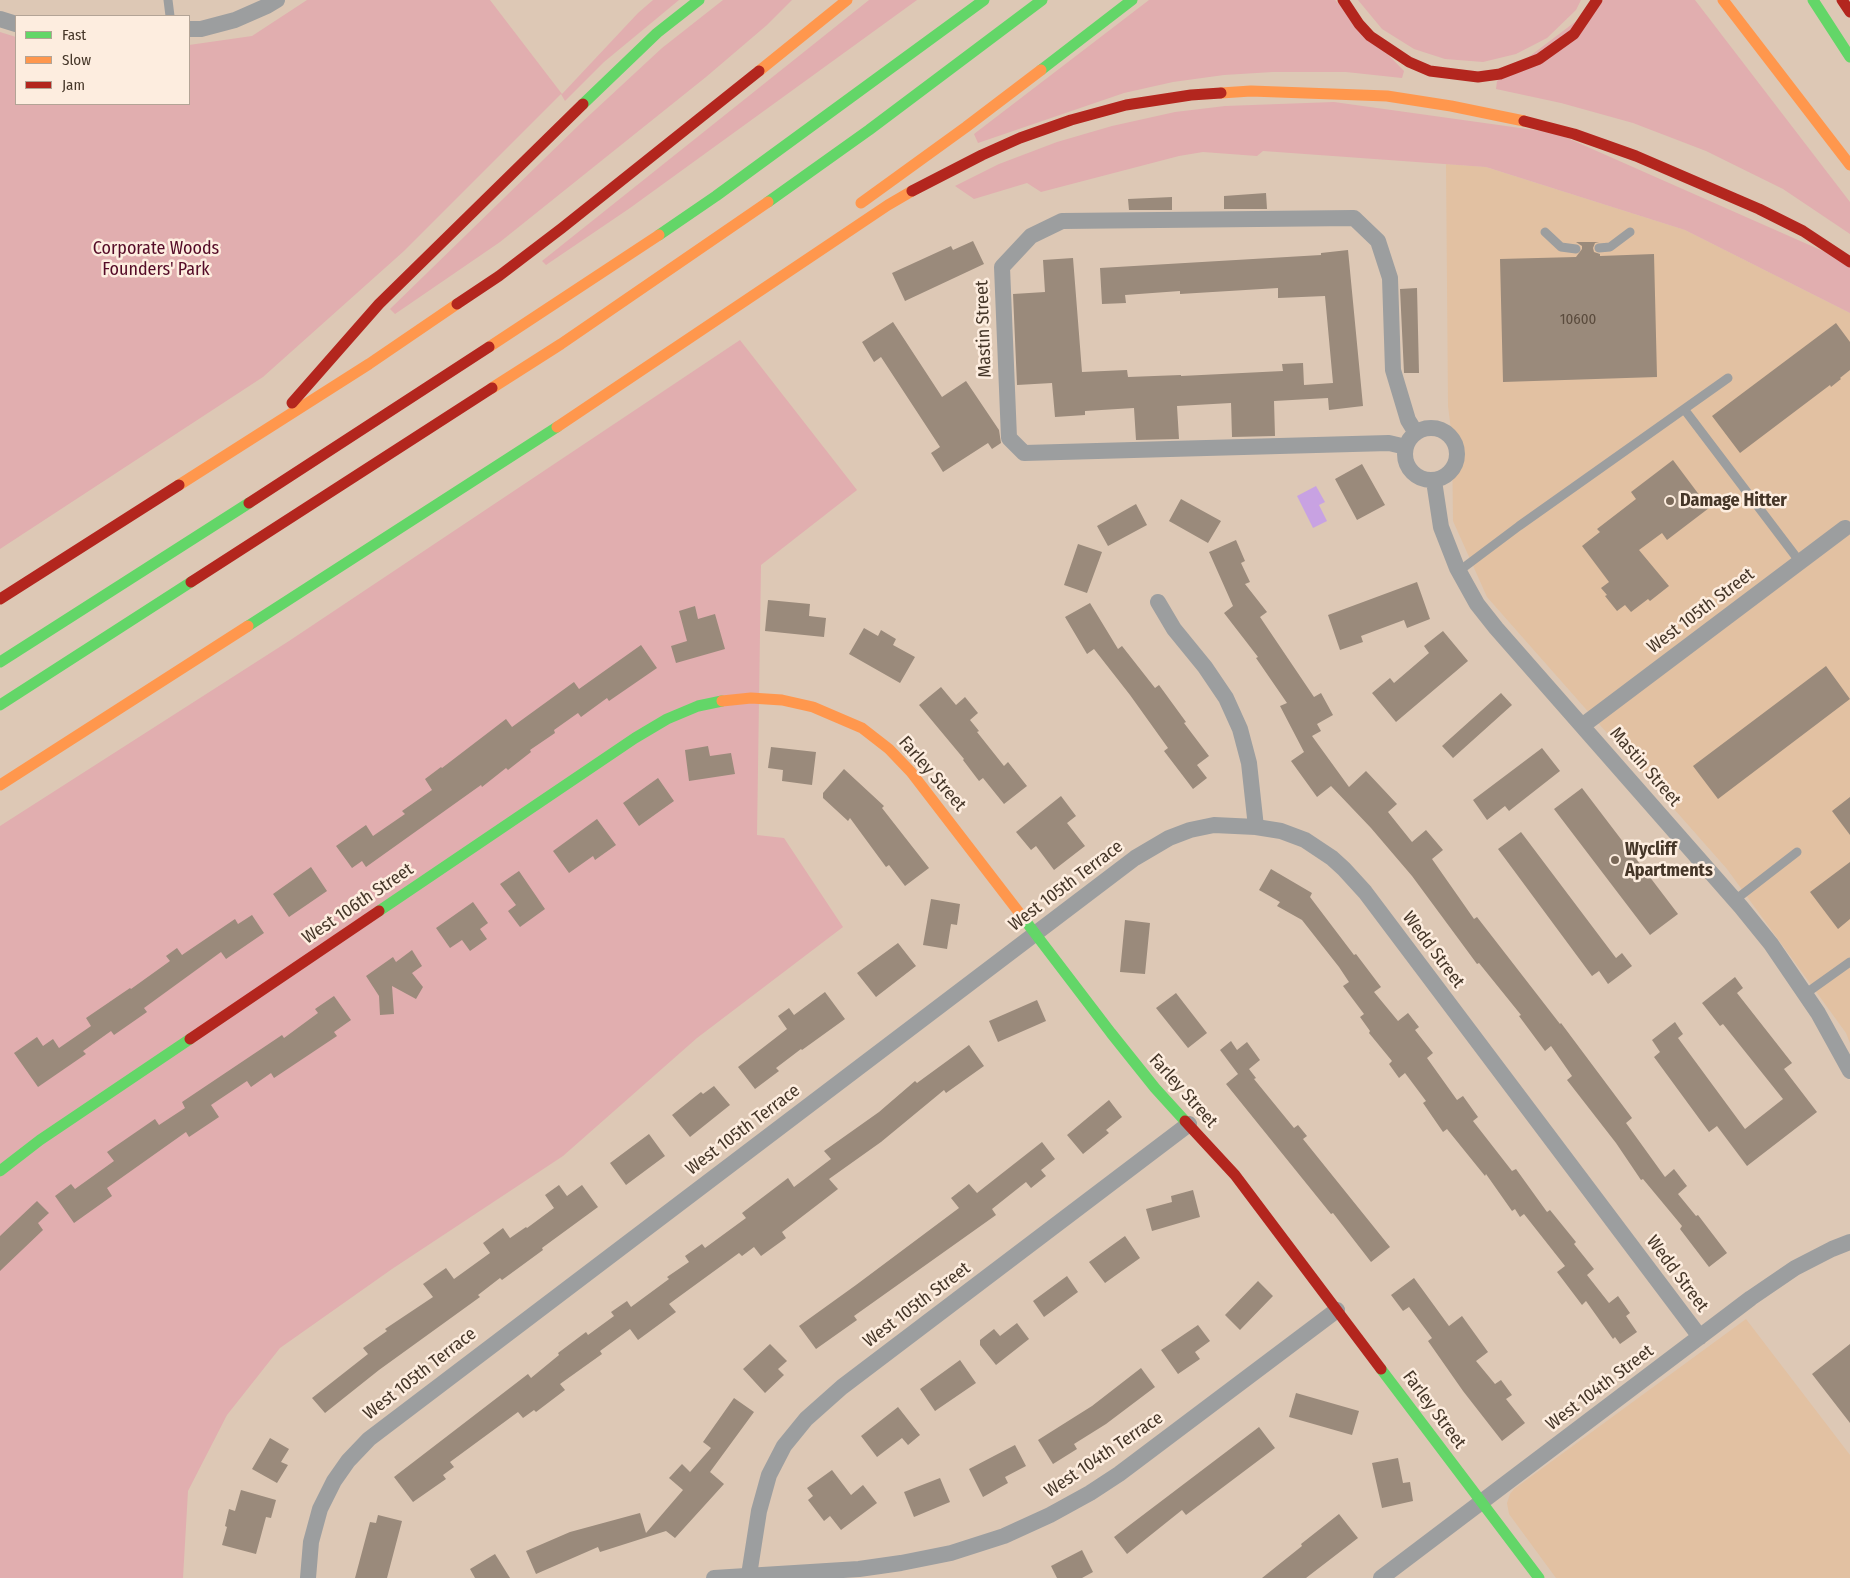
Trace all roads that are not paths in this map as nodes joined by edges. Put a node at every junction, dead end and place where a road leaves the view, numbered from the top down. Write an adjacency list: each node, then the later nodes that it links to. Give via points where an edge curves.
1 (168, 0): 14 (lane)
2 (277, 0): 18 (street, via 235,20)
3 (699, 0): 32 (main road, via 657,33 380,304)
4 (984, 0): 41 (main road, via 739,179 594,279)
5 (1042, 0): 43 (main road, via 789,188 561,344)
6 (1132, 0): 22 (main road)
7 (1343, 0): 8 (main road, via 1370,36 1409,62 1430,71 1478,77 1500,74 1545,55 1574,34)
8 (1598, 0)
9 (1723, 0): 21 (main road)
10 (1813, 0): 20 (main road)
11 (1842, 0): 13 (main road)
12 (843, 4): 19 (main road)
13 (1850, 12)
14 (170, 15)
15 (0, 19): 16 (street)
16 (15, 24)
17 (800, 24): 19 (main road)
18 (190, 29)
19 (777, 56): 32 (main road, via 499,276)
20 (1850, 57)
21 (1850, 165)
22 (848, 213)
23 (1545, 232): 27 (lane, via 1561,248)
24 (1630, 232): 26 (lane, via 1610,247)
25 (818, 237): 29 (main road)
26 (1599, 248)
27 (1576, 249)
28 (1850, 262): 29 (main road, via 1804,231 1759,209 1636,156 1574,134 1521,120 1387,96 1251,91 1191,95 1126,105 1020,138 939,176 888,205)
29 (780, 278): 45 (main road, via 518,453)
30 (1728, 378): 31 (lane)
31 (1684, 409): 37 (lane); 38 (lane)
32 (271, 428): 39 (main road)
33 (1416, 433): 34 (street); 34 (street, Mastin Street, via 1408,420 1392,370 1390,278 1378,240 1354,218 1062,221 1031,236 1002,267 1009,438 1024,453 1379,443); 35 (street, via 1424,429 1442,430 1455,442 1458,450 1449,474)
34 (1406, 447): 35 (street, via 1406,464 1411,471 1417,477)
35 (1434, 481): 38 (street, Mastin Street, via 1441,527)
36 (1845, 528): 37 (street, West 105th Street)
37 (1800, 562): 44 (street, West 105th Street)
38 (1459, 572): 44 (street, Mastin Street, via 1496,628)
39 (0, 599)
40 (1158, 602): 46 (street, via 1174,629 1226,698 1240,729 1249,763)
41 (0, 662)
42 (751, 698): 49 (main road, Farley Street, via 813,706 876,738 911,772); 54 (main road, West 106th Street, via 698,706 635,738 48,1134)
43 (0, 705)
44 (1582, 726): 48 (street, Mastin Street)
45 (0, 785)
46 (1256, 827): 49 (street, West 105th Terrace, via 1214,825 1169,838 1135,858); 57 (street, Wedd Street, via 1281,831 1305,840 1332,858 1365,892)
47 (1796, 852): 48 (lane)
48 (1735, 900): 51 (street, Mastin Street, via 1771,944)
49 (1036, 934): 53 (main road, Farley Street, via 1127,1054); 60 (street, West 105th Terrace, via 369,1439 348,1461 320,1509 311,1542)
50 (1850, 962): 51 (lane)
51 (1805, 994): 52 (street, Mastin Street)
52 (1850, 1071)
53 (1189, 1124): 56 (main road, Farley Street, via 1235,1175); 59 (street, West 105th Street, via 842,1388 806,1419 784,1446 769,1476 759,1511)
54 (0, 1171)
55 (1850, 1242): 57 (street, West 104th Street, via 1795,1268)
56 (1337, 1310): 58 (main road, Farley Street); 59 (street, West 104th Terrace, via 1119,1474 1050,1515 1004,1536 901,1563 860,1569)
57 (1700, 1337): 58 (street, West 104th Street)
58 (1482, 1501): 62 (street, West 104th Street); 63 (main road, Farley Street)
59 (749, 1575): 61 (street, West 104th Terrace)
60 (308, 1578)
61 (714, 1578)
62 (1381, 1578)
63 (1540, 1578)

